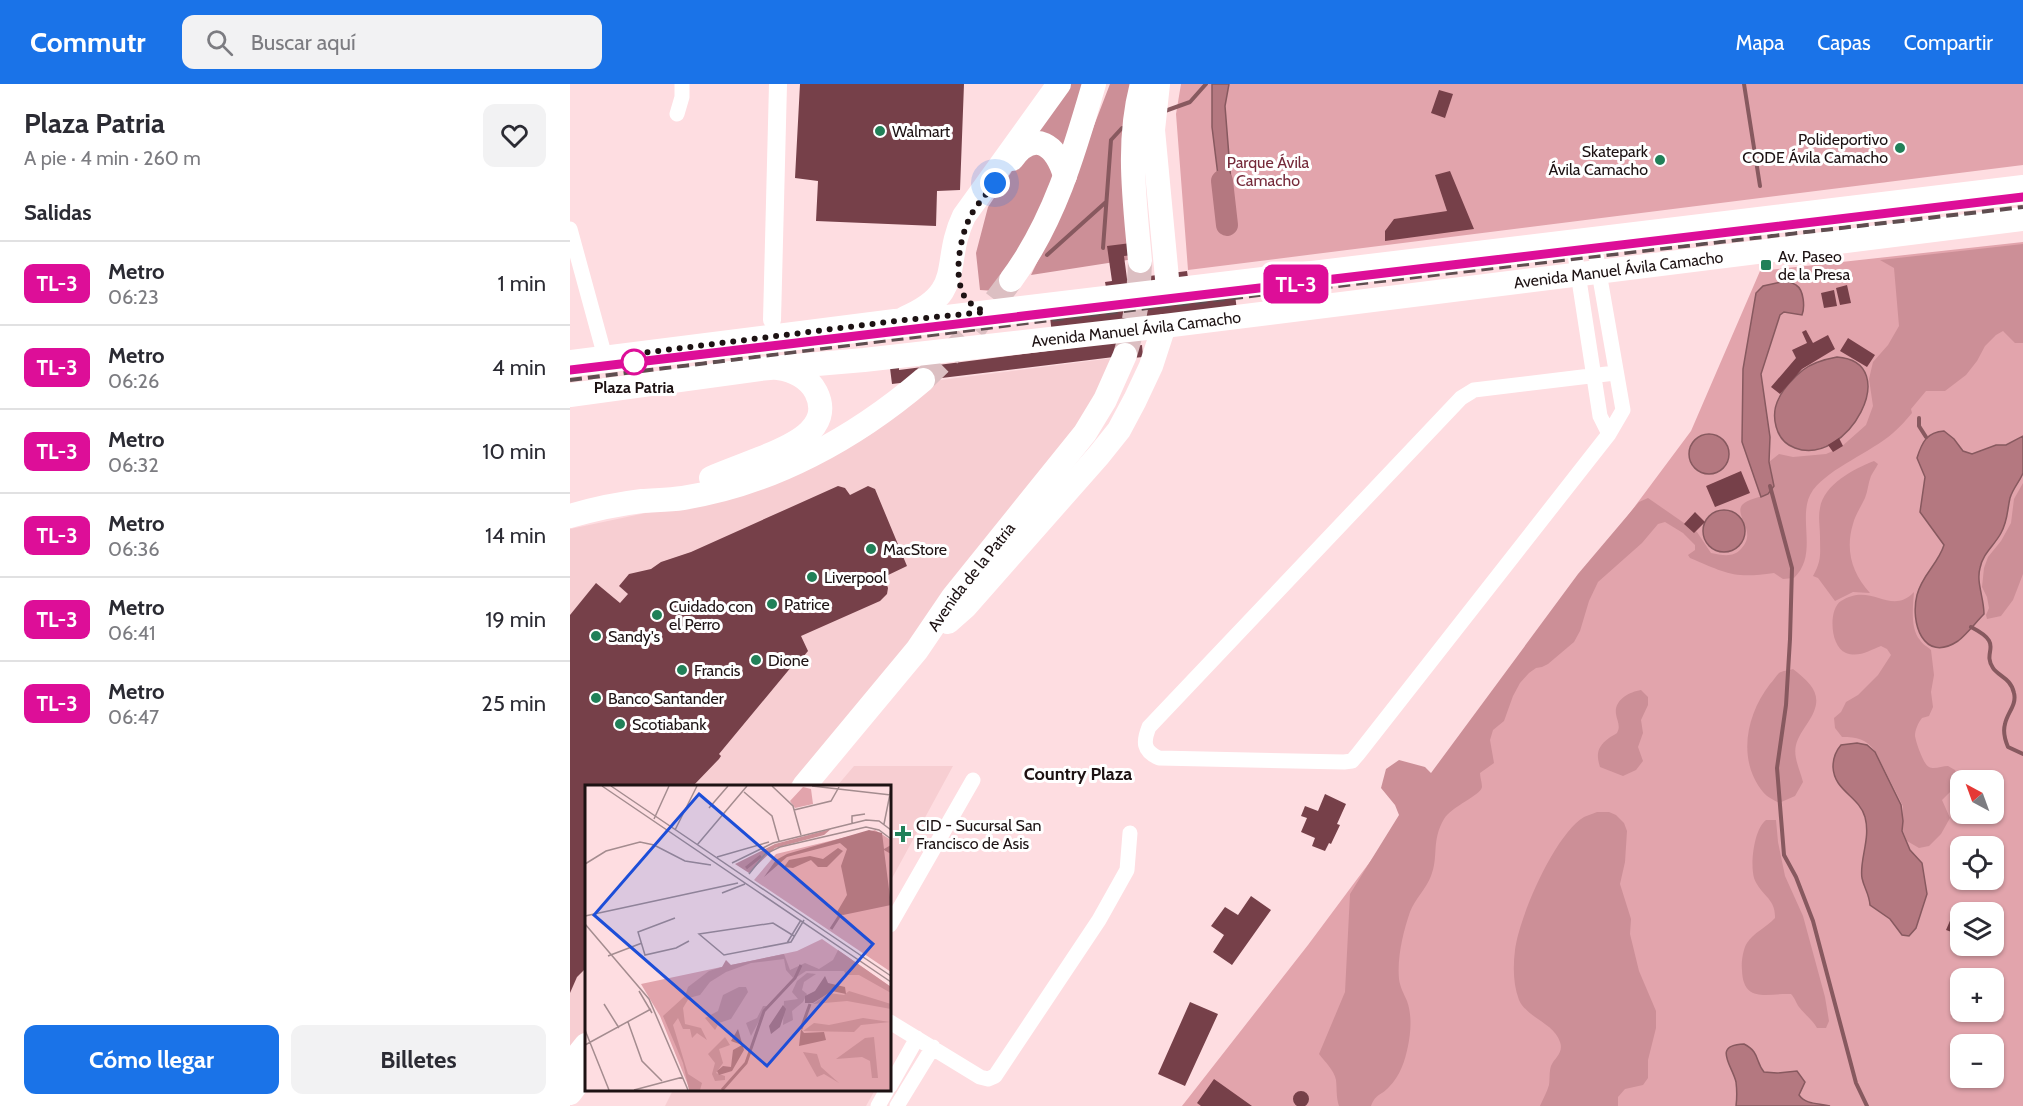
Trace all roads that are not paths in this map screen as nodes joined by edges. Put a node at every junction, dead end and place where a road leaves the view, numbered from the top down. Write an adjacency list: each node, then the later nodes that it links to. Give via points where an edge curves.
1 (682, 84): 7 (street)
2 (778, 84): 22 (street)
3 (1059, 84): 20 (main road, via 964,216 944,289 927,306)
4 (1094, 84): 8 (main road)
5 (1142, 84): 13 (main road, via 1137,101 1133,170)
6 (1158, 84): 17 (main road, via 1153,130)
7 (677, 114)
8 (1065, 176): 16 (main road, via 1040,236); 18 (main road, via 1051,149 1028,143 971,216 959,256 960,286 971,304)
9 (2023, 187): 12 (main road, Avenida Manuel Ávila Camacho)
10 (2023, 219): 14 (main road, Avenida Manuel Ávila Camacho)
11 (570, 229): 24 (street)
12 (1583, 240): 14 (street); 14 (street); 15 (main road, Avenida Manuel Ávila Camacho)
13 (1140, 261)
14 (1589, 272): 19 (main road, Avenida Manuel Ávila Camacho); 26 (street); 27 (street)
15 (1297, 274): 17 (main road, Avenida Manuel Ávila Camacho); 19 (main road, via 1318,279 1326,288 1324,295)
16 (1011, 280)
17 (1168, 289): 18 (main road, Avenida Manuel Ávila Camacho)
18 (985, 312): 20 (main road, Avenida Manuel Ávila Camacho)
19 (1254, 315): 21 (main road, Avenida Manuel Ávila Camacho)
20 (896, 321): 22 (main road, Avenida Manuel Ávila Camacho)
21 (1164, 326): 22 (main road, Avenida Manuel Ávila Camacho, via 864,360); 33 (main road, via 1152,366 1119,430 965,608)
22 (774, 345): 24 (main road, Avenida Manuel Ávila Camacho); 29 (main road, Avenida Manuel Ávila Camacho); 31 (main road, via 788,370 816,391 820,408 806,436 784,449)
23 (1125, 355): 33 (main road, Avenida de la Patria, via 1085,432 952,597)
24 (605, 357): 25 (main road, Avenida Manuel Ávila Camacho)
25 (570, 362)
26 (1615, 373): 27 (street); 30 (street, via 1623,410)
27 (1595, 375): 30 (street, via 1600,416); 30 (street, via 1474,390 1461,398 1149,727 1145,736 1150,753 1160,758 1352,761)
28 (922, 380): 31 (main road, via 843,438 783,468 710,493)
29 (570, 395)
30 (1609, 434)
31 (643, 501): 32 (main road)
32 (570, 516)
33 (917, 650): 35 (main road, Avenida de la Patria)
34 (973, 780): 37 (street)
35 (805, 785)
36 (1130, 833): 41 (street, via 1127,870 1099,920 995,1076 980,1077)
37 (891, 923)
38 (891, 1023): 39 (street)
39 (918, 1038): 41 (street); 44 (street)
40 (585, 1046): 42 (main road)
41 (933, 1047): 48 (street)
42 (570, 1065)
43 (585, 1073): 46 (main road)
44 (891, 1083)
45 (886, 1091): 47 (street)
46 (570, 1093)
47 (878, 1106)
48 (897, 1106)

